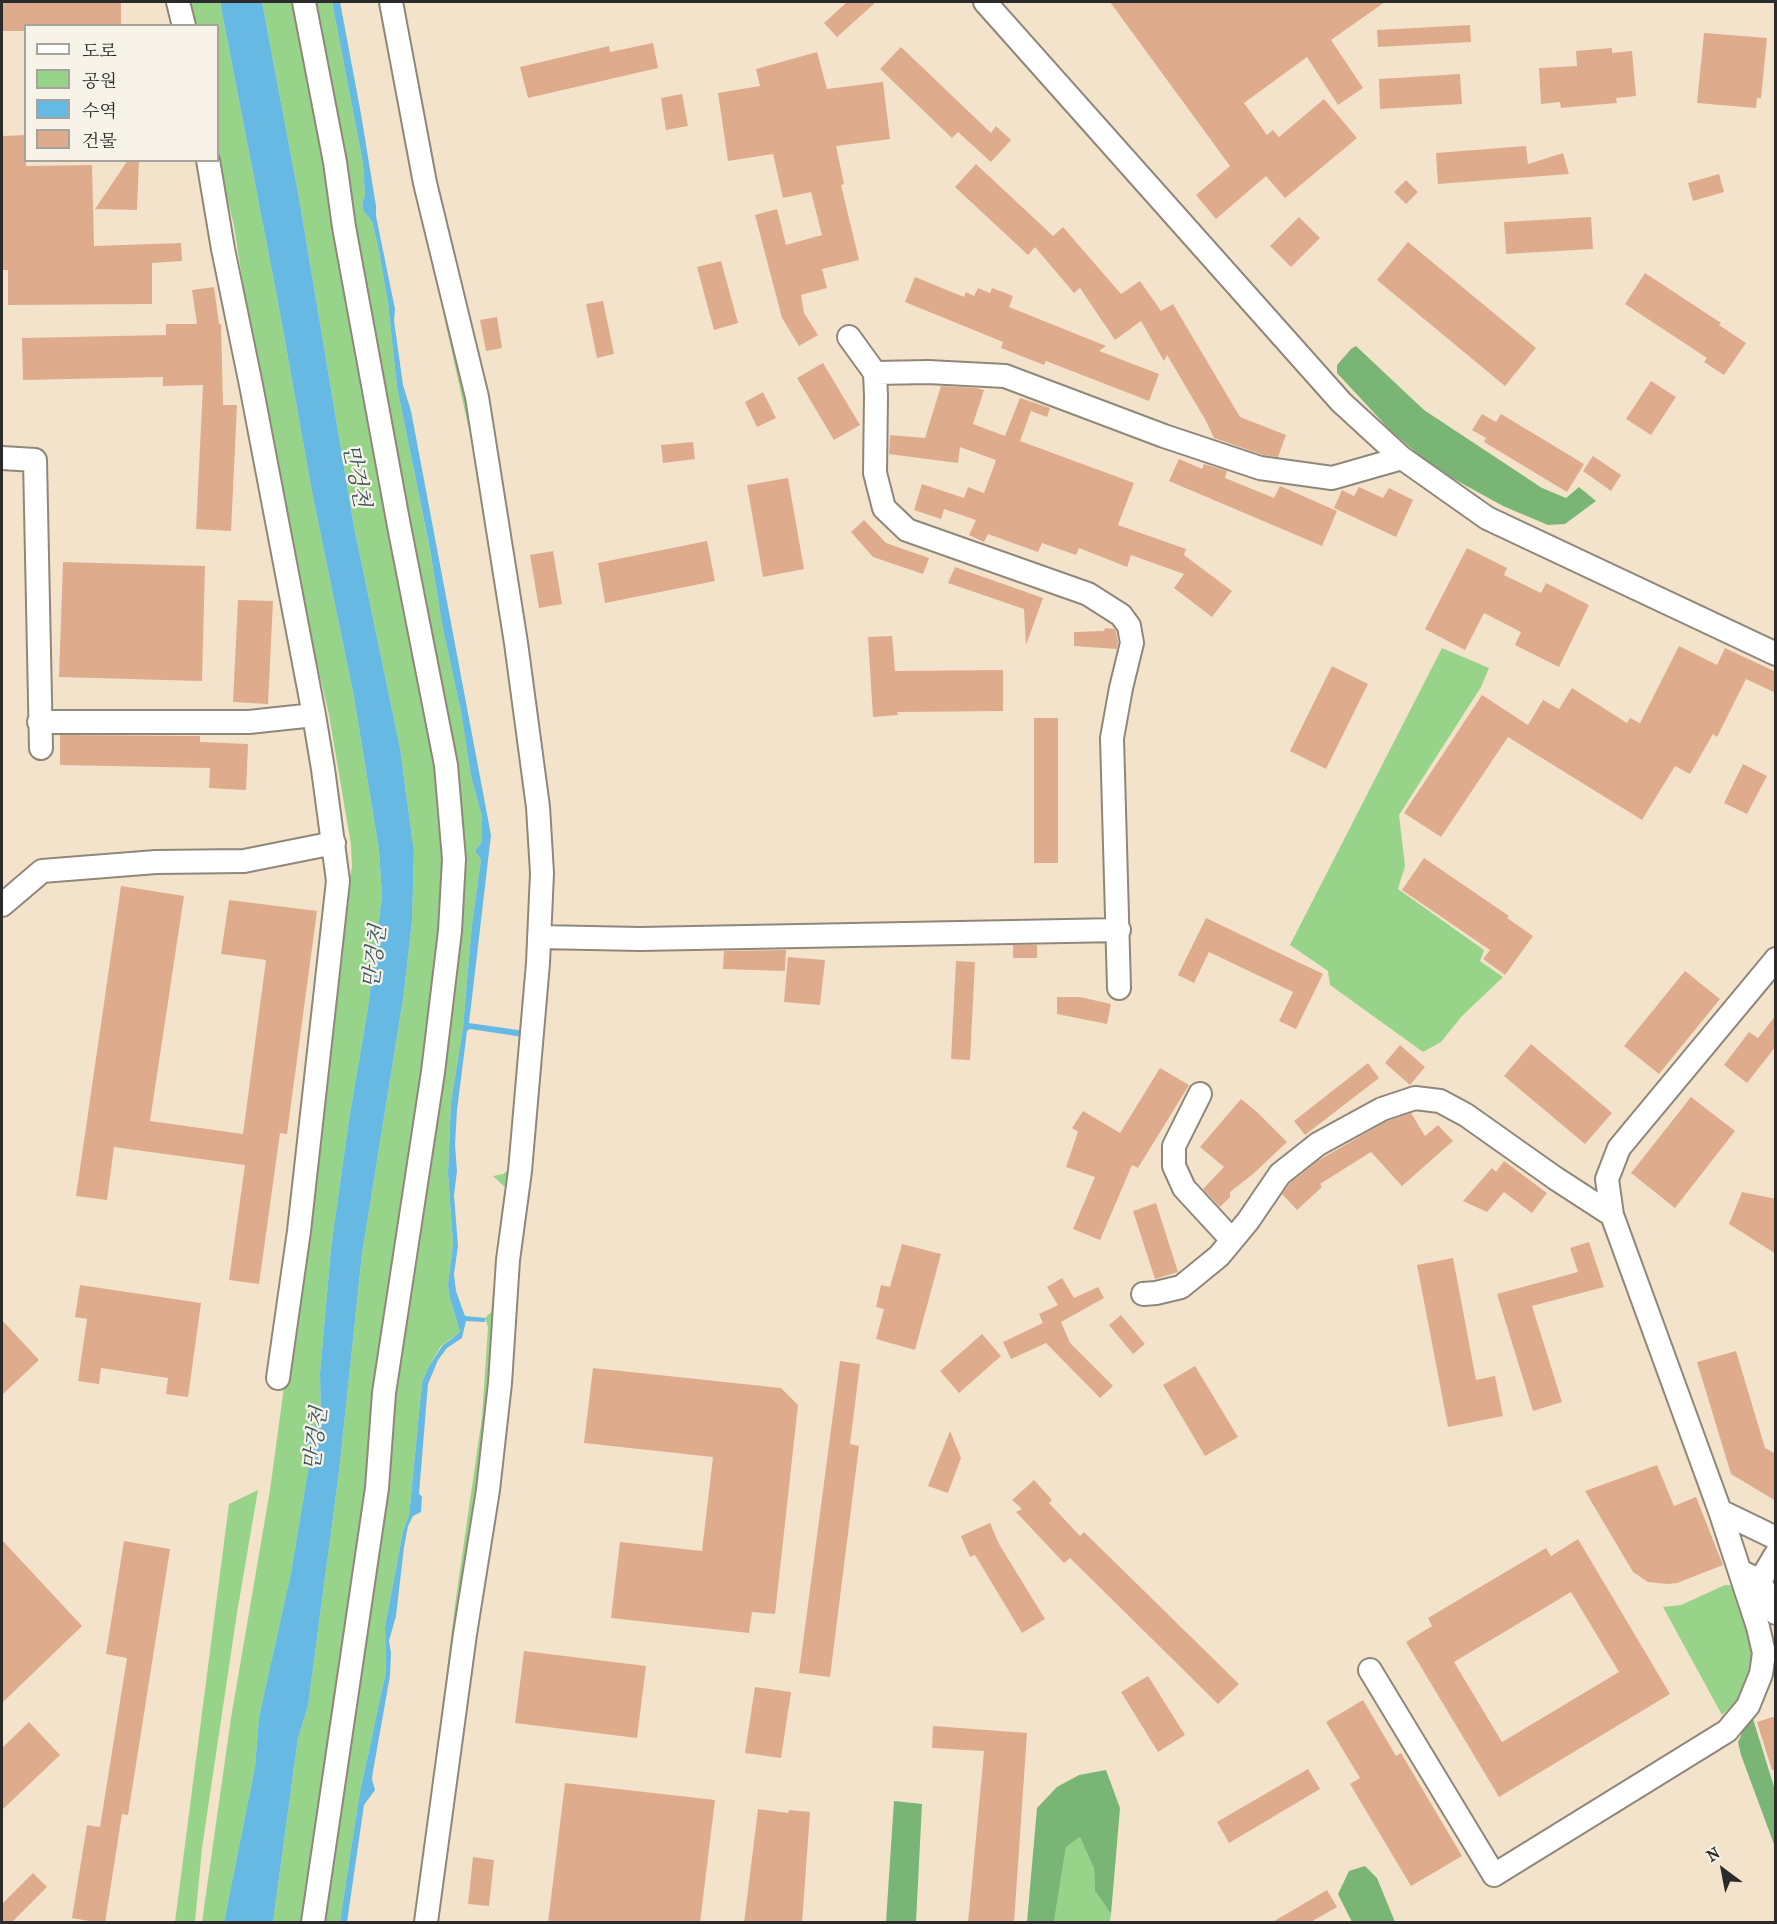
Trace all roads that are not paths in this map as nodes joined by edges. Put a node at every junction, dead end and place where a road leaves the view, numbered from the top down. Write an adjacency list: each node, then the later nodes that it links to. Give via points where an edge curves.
1 (178, 2): 5 (street)
2 (304, 2): 33 (street, via 446,765 454,859 450,931 433,1072 384,1393 377,1488)
3 (391, 2): 18 (street, via 425,183 477,397 511,608 537,807 542,873)
4 (985, 2): 10 (street, via 1341,402)
5 (184, 24)
6 (208, 162): 12 (street)
7 (849, 337): 8 (street)
8 (874, 374): 10 (street, via 1005,376 1260,468 1332,478); 17 (street, via 875,473 884,508 907,530 1088,594 1120,615 1129,626 1132,643 1112,738)
9 (2, 458): 13 (street, via 35,460)
10 (1402, 458): 11 (street, via 1486,518)
11 (1776, 654)
12 (314, 715): 13 (street, via 249,722); 15 (street)
13 (39, 722): 14 (street)
14 (41, 748)
15 (334, 843): 16 (street, via 244,861 156,862 42,871); 25 (street, via 338,881 299,1231)
16 (2, 905)
17 (1119, 930): 18 (street, via 640,939); 20 (street)
18 (539, 937): 34 (street, via 488,1490)
19 (1776, 959): 22 (street, via 1619,1148 1607,1179)
20 (1119, 988)
21 (1200, 1094): 23 (street, via 1174,1146 1174,1166 1184,1188)
22 (1612, 1215): 23 (street, via 1466,1115 1440,1101 1415,1098 1382,1109 1318,1144 1280,1174); 26 (street)
23 (1232, 1240): 24 (street, via 1181,1287)
24 (1143, 1294)
25 (278, 1378)
26 (1720, 1510): 27 (street); 29 (street)
27 (1776, 1538)
28 (1776, 1554): 30 (street)
29 (1740, 1571): 30 (street); 32 (street, via 1764,1653 1761,1674 1748,1706 1727,1731 1494,1875)
30 (1761, 1581): 31 (street)
31 (1776, 1613)
32 (1370, 1670)
33 (313, 1923)
34 (426, 1923)

